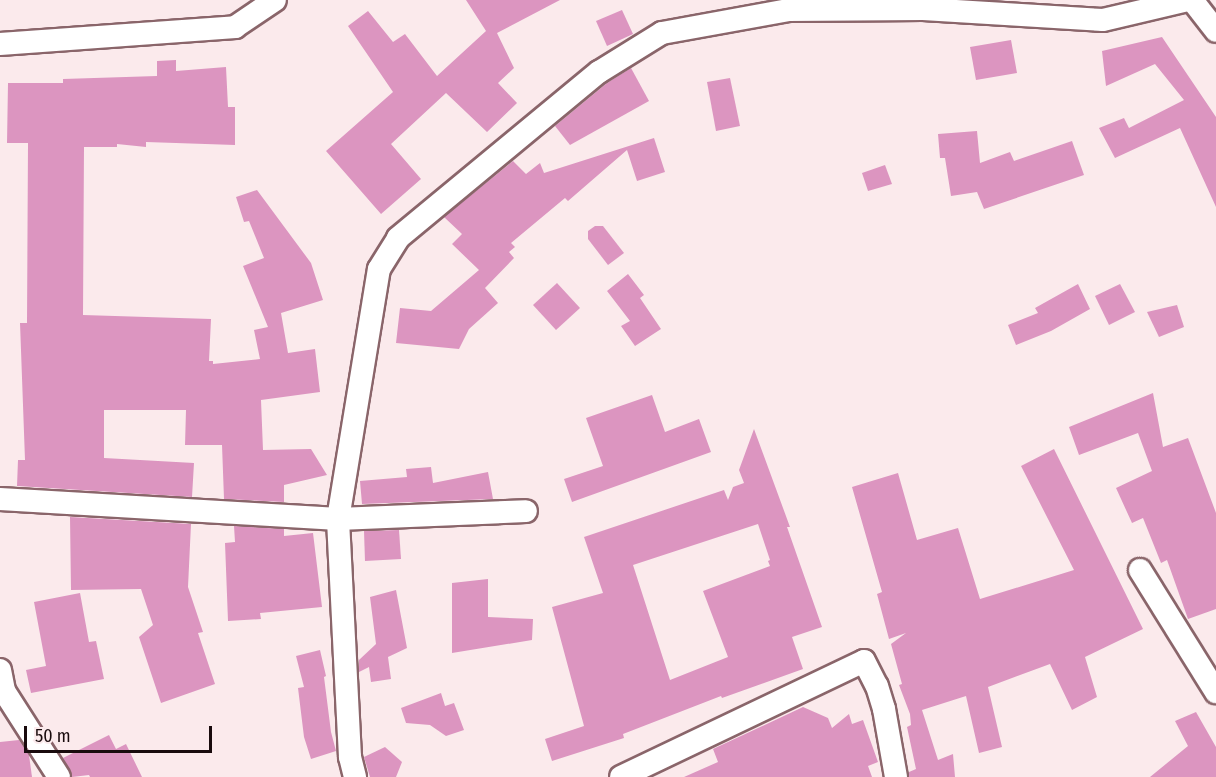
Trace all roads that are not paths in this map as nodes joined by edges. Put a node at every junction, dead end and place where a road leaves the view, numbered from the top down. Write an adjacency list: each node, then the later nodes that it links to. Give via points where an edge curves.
1 (275, 0): 4 (street, via 235,27)
2 (1190, 0): 3 (street); 7 (street, via 1103,20 923,9 788,10 662,33 599,72 398,238 380,269)
3 (1216, 32)
4 (0, 44)
5 (0, 499): 7 (street)
6 (526, 511): 7 (street)
7 (338, 519): 12 (street, via 350,758)
8 (1140, 570): 10 (street)
9 (0, 670): 11 (street, via 4,691)
10 (1216, 692)
11 (59, 777)
12 (355, 777)
13 (621, 777): 14 (street, via 864,661 884,709)
14 (896, 777)

